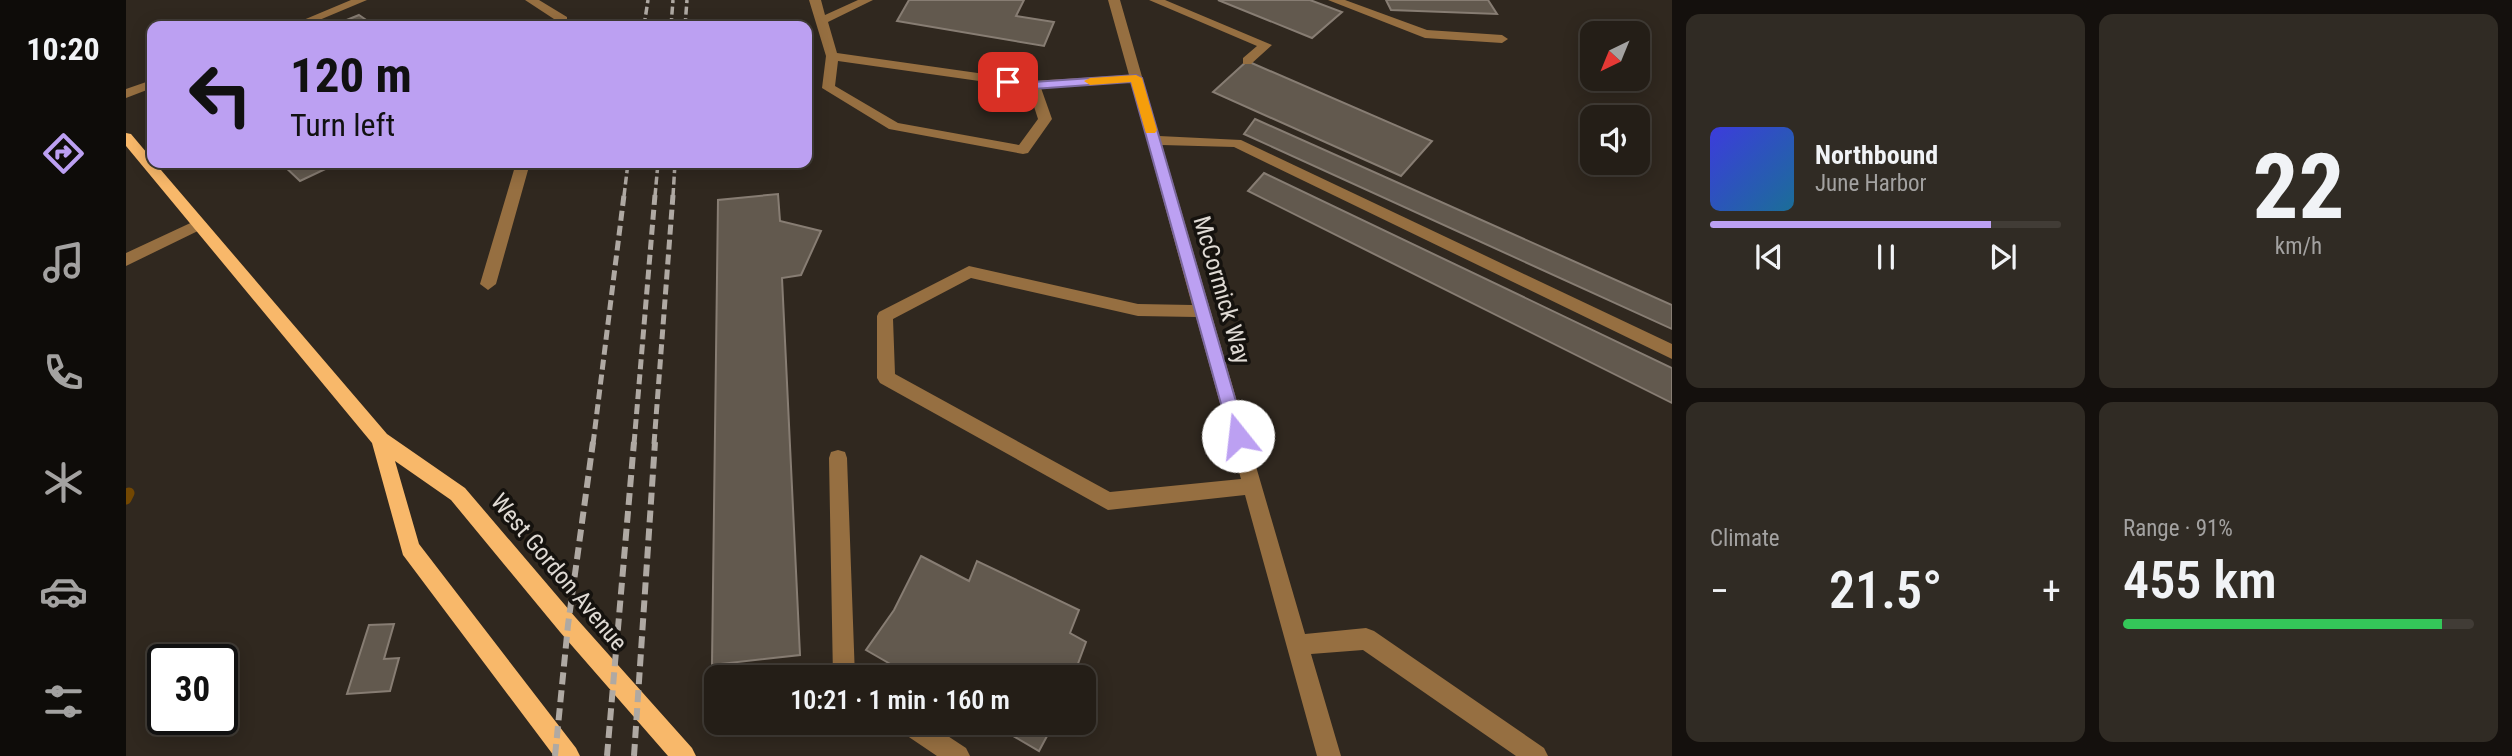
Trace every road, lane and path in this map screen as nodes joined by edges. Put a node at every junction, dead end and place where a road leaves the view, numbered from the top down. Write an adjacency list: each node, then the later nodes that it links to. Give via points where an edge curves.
1 (360, 0): 8 (street)
2 (531, 0): 9 (street)
3 (815, 0): 10 (street)
4 (867, 0): 10 (street)
5 (1114, 0): 14 (street, McCormick Way)
6 (1155, 0): 13 (street, via 1266,45)
7 (1334, 0): 11 (street, via 1425,34)
8 (308, 21)
9 (563, 21)
10 (821, 21): 12 (street)
11 (1502, 39)
12 (832, 56): 15 (street); 15 (street, via 828,88 894,126 1023,150 1045,119)
13 (1247, 61)
14 (1136, 78): 15 (street); 19 (street, McCormick Way)
15 (1033, 85)
16 (147, 86): 17 (street)
17 (126, 94)
18 (126, 137): 20 (main road, West Gordon Avenue)
19 (1154, 140): 26 (street, McCormick Way); 27 (street, via 1236,143)
20 (147, 162)
21 (152, 168): 23 (main road, West Gordon Avenue)
22 (522, 168): 25 (street)
23 (199, 225): 24 (street); 28 (main road, West Gordon Avenue)
24 (126, 260)
25 (488, 284)
26 (1202, 311): 30 (street, McCormick Way); 30 (street, via 1138,310 969,272 885,316 886,378 1108,501)
27 (1672, 352)
28 (380, 440): 34 (main road, West Gordon Avenue, via 410,548); 35 (main road, West Gordon Avenue, via 458,494)
29 (838, 458): 32 (street)
30 (1252, 486): 31 (street, McCormick Way)
31 (1297, 645): 37 (street, McCormick Way); 38 (street, via 1366,639)
32 (844, 665)
33 (926, 735): 36 (street)
34 (568, 756)
35 (684, 756)
36 (958, 756)
37 (1329, 756)
38 (1536, 756)

